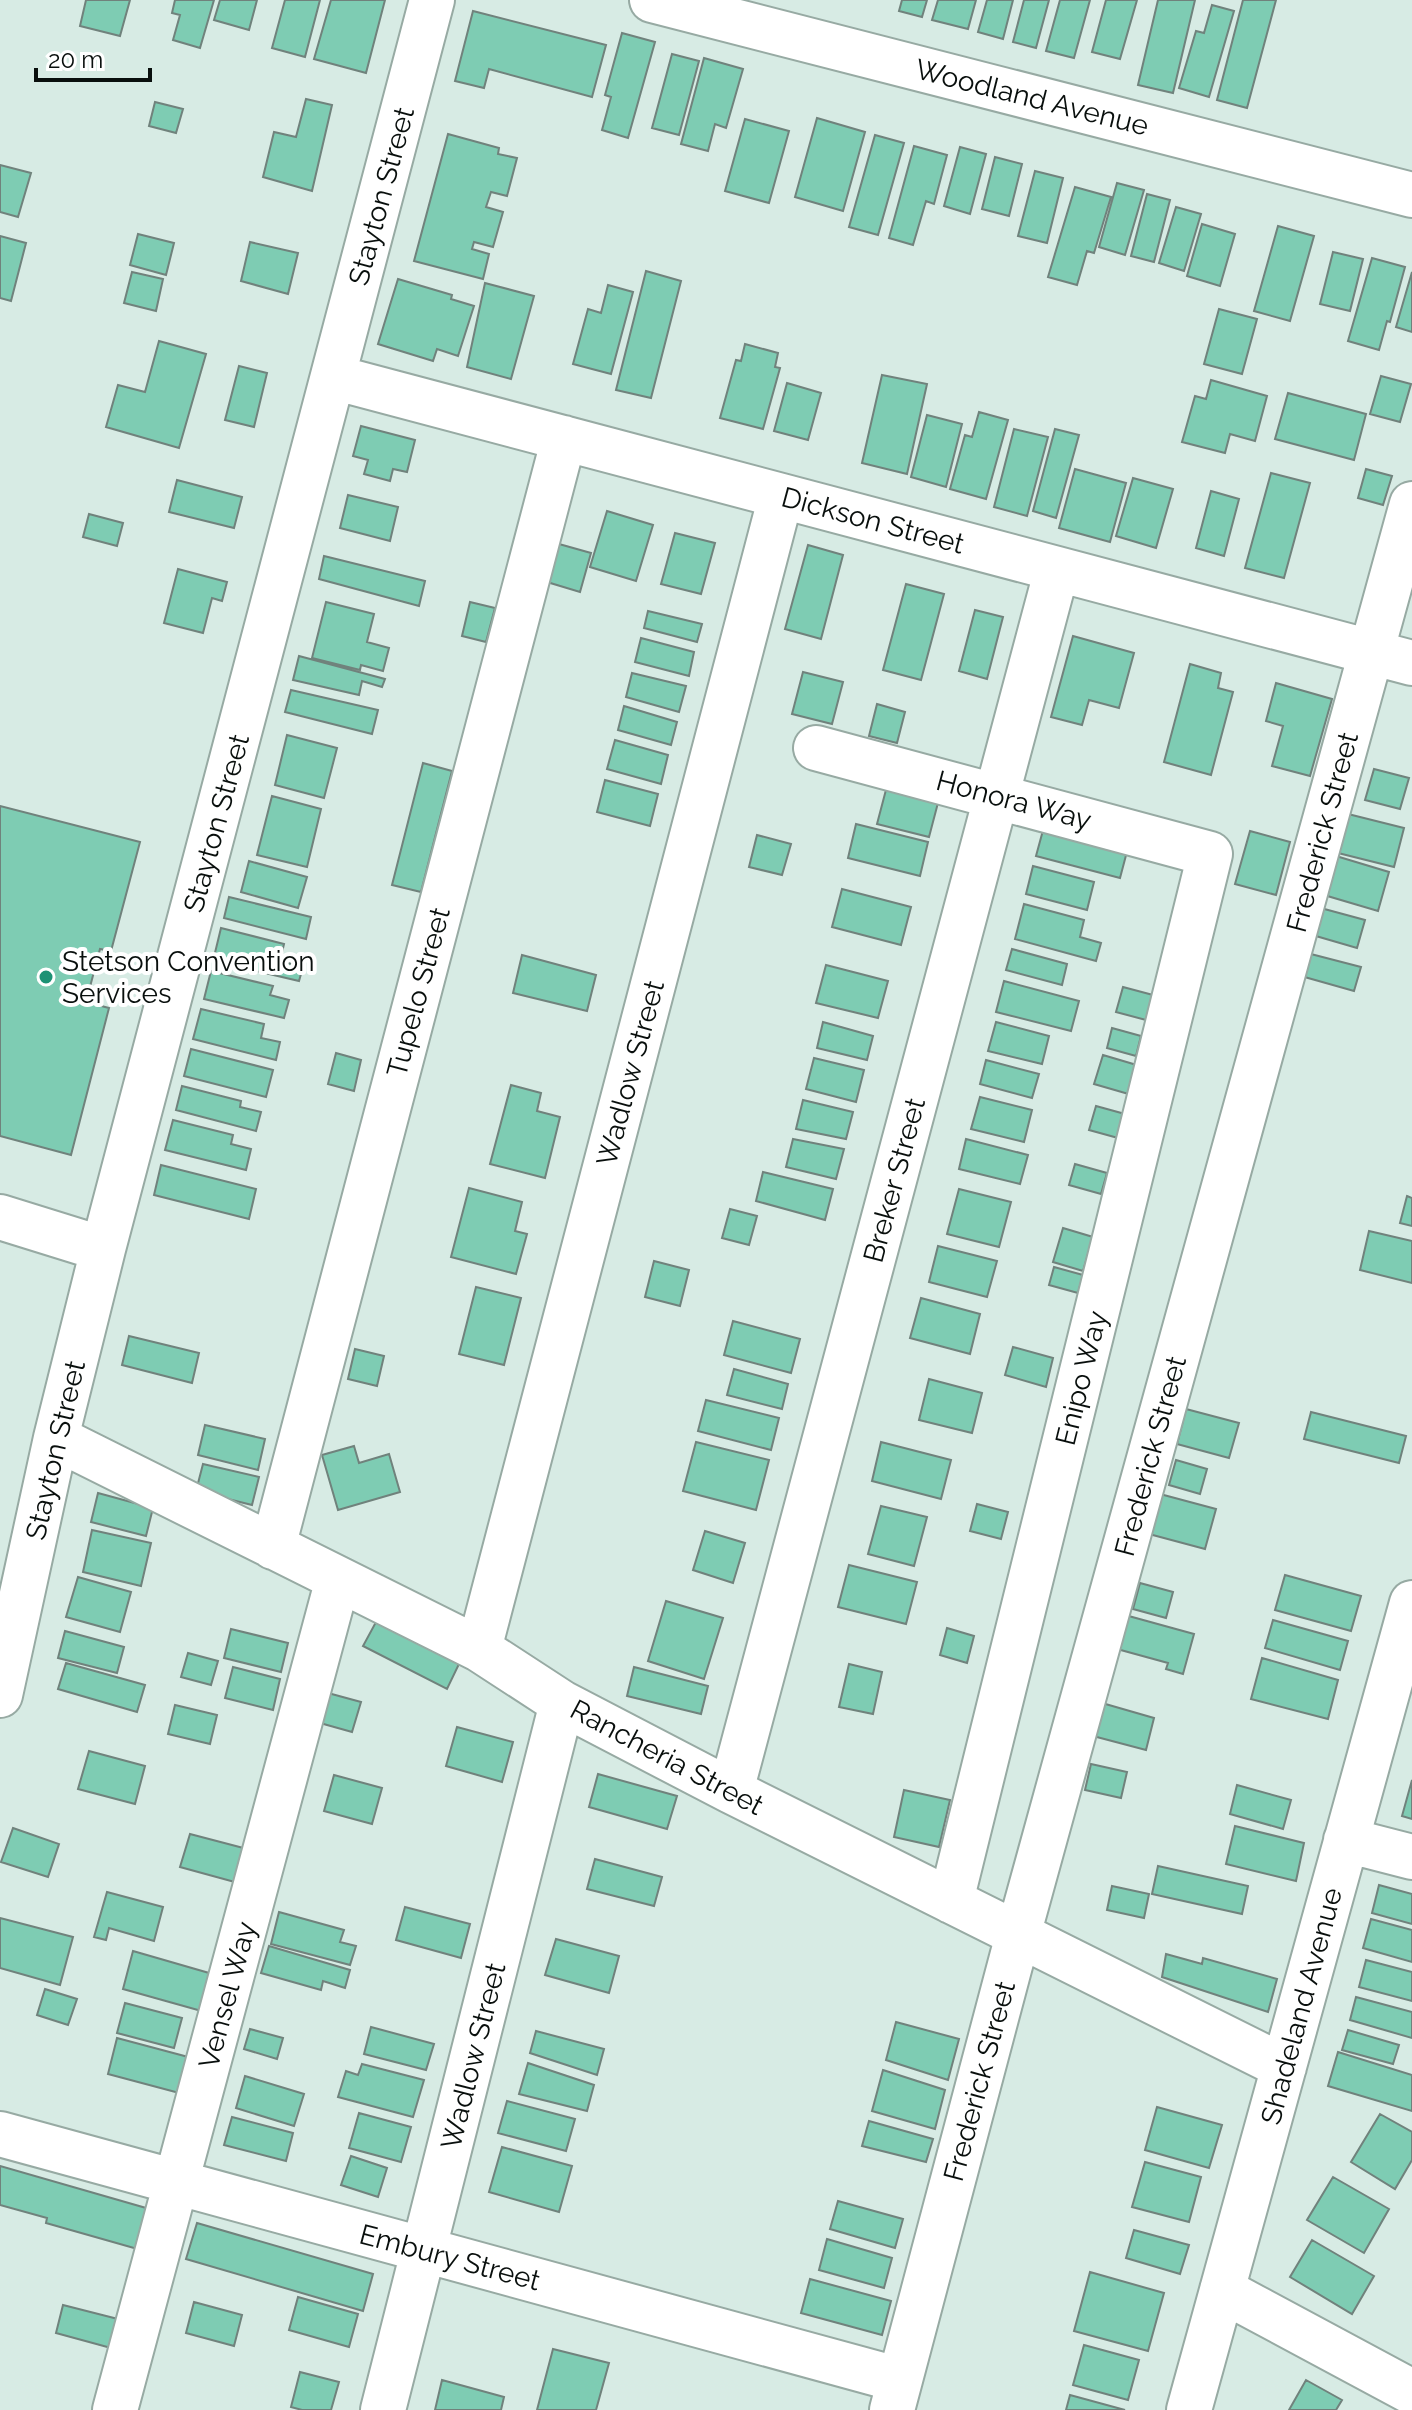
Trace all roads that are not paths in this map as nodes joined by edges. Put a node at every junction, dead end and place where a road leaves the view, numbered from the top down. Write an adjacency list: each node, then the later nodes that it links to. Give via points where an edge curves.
1 (432, 0): 4 (street, Stayton Street)
2 (652, 0): 3 (street, Woodland Avenue)
3 (1412, 195)
4 (333, 377): 5 (street, Dickson Street); 14 (street, Stayton Street)
5 (564, 438): 6 (street, Dickson Street); 16 (street, Tupelo Street)
6 (781, 496): 8 (street, Dickson Street); 19 (street, Wadlow Street)
7 (1412, 504): 9 (street, Frederick Street)
8 (1057, 569): 9 (street, Dickson Street); 11 (street, Breker Street)
9 (1392, 658): 26 (street, Frederick Street)
10 (816, 748): 11 (street, Honora Way)
11 (997, 795): 12 (street, Honora Way); 22 (street, Breker Street)
12 (1210, 854): 25 (street, Enipo Way)
13 (0, 1217): 14 (street)
14 (103, 1249): 15 (street, Stayton Street)
15 (56, 1438): 16 (street, Rancheria Street); 20 (street, Stayton Street)
16 (273, 1547): 17 (street, Rancheria Street)
17 (338, 1579): 19 (street, Rancheria Street); 29 (street, Vensel Way)
18 (1412, 1603): 23 (street, Shadeland Avenue)
19 (479, 1649): 21 (street, Rancheria Street)
20 (0, 1695)
21 (562, 1703): 22 (street, Rancheria Street); 30 (street, Wadlow Street)
22 (731, 1791): 25 (street, Rancheria Street)
23 (1346, 1840): 24 (street); 27 (street, Shadeland Avenue)
24 (1412, 1857)
25 (951, 1901): 26 (street, Rancheria Street)
26 (1018, 1935): 27 (street, Rancheria Street); 33 (street, Frederick Street)
27 (1284, 2067): 31 (street, Shadeland Avenue)
28 (0, 2134): 29 (street, Embury Street)
29 (177, 2182): 30 (street, Embury Street); 34 (street, Vensel Way)
30 (425, 2250): 33 (street, Embury Street); 35 (street, Wadlow Street)
31 (1222, 2290): 32 (street); 36 (street, Shadeland Avenue)
32 (1412, 2392)
33 (896, 2395)
34 (115, 2410)
35 (383, 2410)
36 (1189, 2410)

